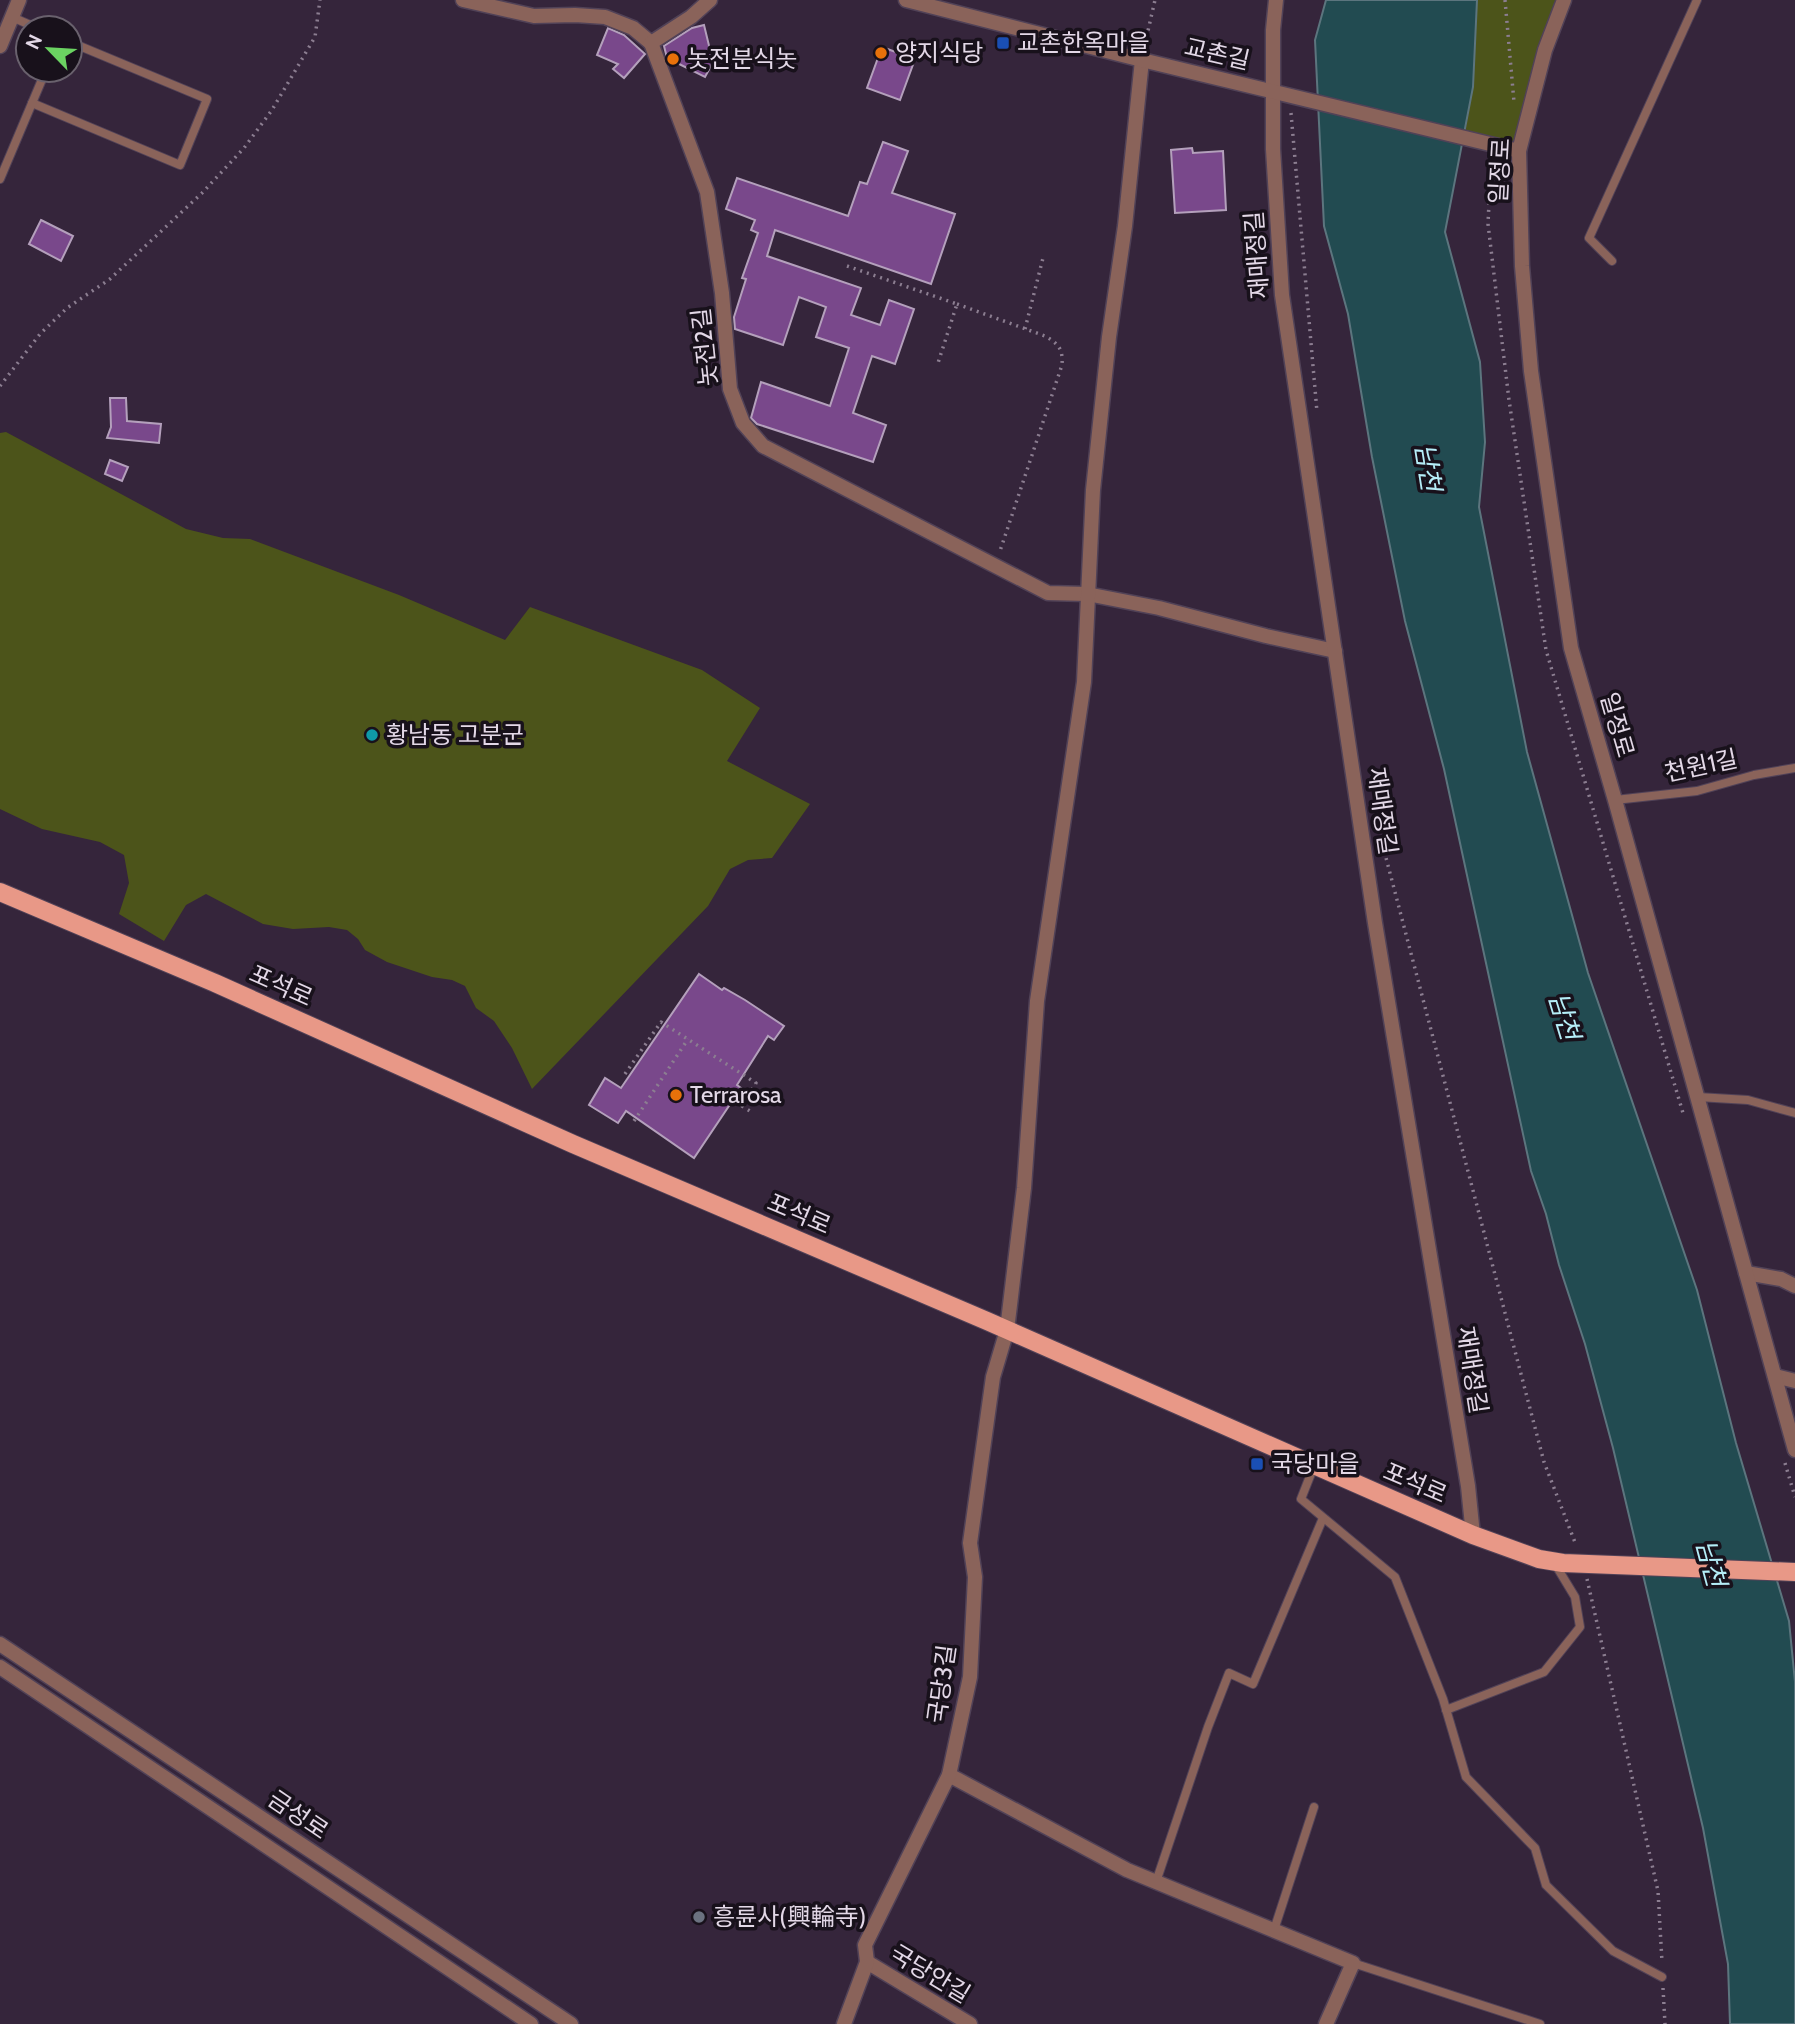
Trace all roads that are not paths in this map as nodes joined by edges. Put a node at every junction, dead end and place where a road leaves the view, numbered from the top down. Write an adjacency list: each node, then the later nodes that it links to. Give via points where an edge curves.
1 (19, 0): 8 (street)
2 (463, 0): 9 (street, via 534,16 605,18 633,27)
3 (710, 0): 9 (street)
4 (906, 0): 12 (street, 교촌길)
5 (1276, 0): 14 (street, 재매정길, via 1273,30)
6 (1564, 0): 16 (street, 일정로, via 1545,50)
7 (1697, 0): 18 (lane, via 1588,238)
8 (12, 17): 10 (street)
9 (651, 43): 19 (street, 놋전2길, via 707,192 730,389 743,423 763,446 1048,593)
10 (0, 46)
11 (84, 48): 15 (lane, via 207,99 180,165)
12 (1142, 60): 14 (street, 교촌길); 19 (street, 국당3길, via 1094,476)
13 (40, 84): 15 (lane)
14 (1281, 93): 16 (street, 교촌길); 20 (street, 재매정길, via 1273,149 1282,295)
15 (32, 103): 17 (lane)
16 (1519, 151): 22 (street, 일정로, via 1531,371 1571,648)
17 (0, 179)
18 (1612, 261)
19 (1087, 594): 20 (street, 놋전2길); 28 (street, 국당3길, via 1084,682 1037,1001 1024,1188)
20 (1335, 651): 34 (street, 재매정길)
21 (1795, 768): 22 (lane, 천원1길, via 1698,791)
22 (1615, 800): 24 (street, 일정로)
23 (0, 892): 28 (main road, 포석로)
24 (1698, 1097): 25 (lane, via 1748,1100); 26 (street, 일정로)
25 (1795, 1113)
26 (1746, 1273): 27 (street); 29 (street, 일정로)
27 (1795, 1286)
28 (1007, 1330): 32 (main road, 포석로); 40 (street, 국당3길, via 993,1377 971,1543 975,1577 970,1677)
29 (1775, 1376): 30 (street); 31 (street, 일정로)
30 (1795, 1381)
31 (1795, 1450)
32 (1314, 1466): 33 (lane, via 1301,1499); 34 (main road, 포석로)
33 (1323, 1518): 39 (lane, via 1395,1577); 42 (lane, via 1253,1684 1229,1673)
34 (1473, 1535): 35 (main road, 포석로)
35 (1554, 1562): 36 (main road, 포석로); 39 (lane, via 1575,1597 1580,1627 1544,1672)
36 (1795, 1572)
37 (0, 1644): 48 (street, 금성로)
38 (0, 1667): 47 (street, 금성로)
39 (1446, 1710): 46 (lane, via 1466,1777 1535,1848 1546,1885 1613,1951)
40 (949, 1775): 42 (street); 44 (street, 국당3길, via 864,1945)
41 (1314, 1807): 43 (lane)
42 (1156, 1882): 43 (street)
43 (1274, 1930): 45 (street)
44 (867, 1962): 49 (street, 국당3길); 50 (street, 국당안길)
45 (1353, 1963): 51 (street); 52 (lane)
46 (1662, 1977)
47 (531, 2024)
48 (571, 2024)
49 (844, 2024)
50 (970, 2024)
51 (1326, 2024)
52 (1540, 2024)

